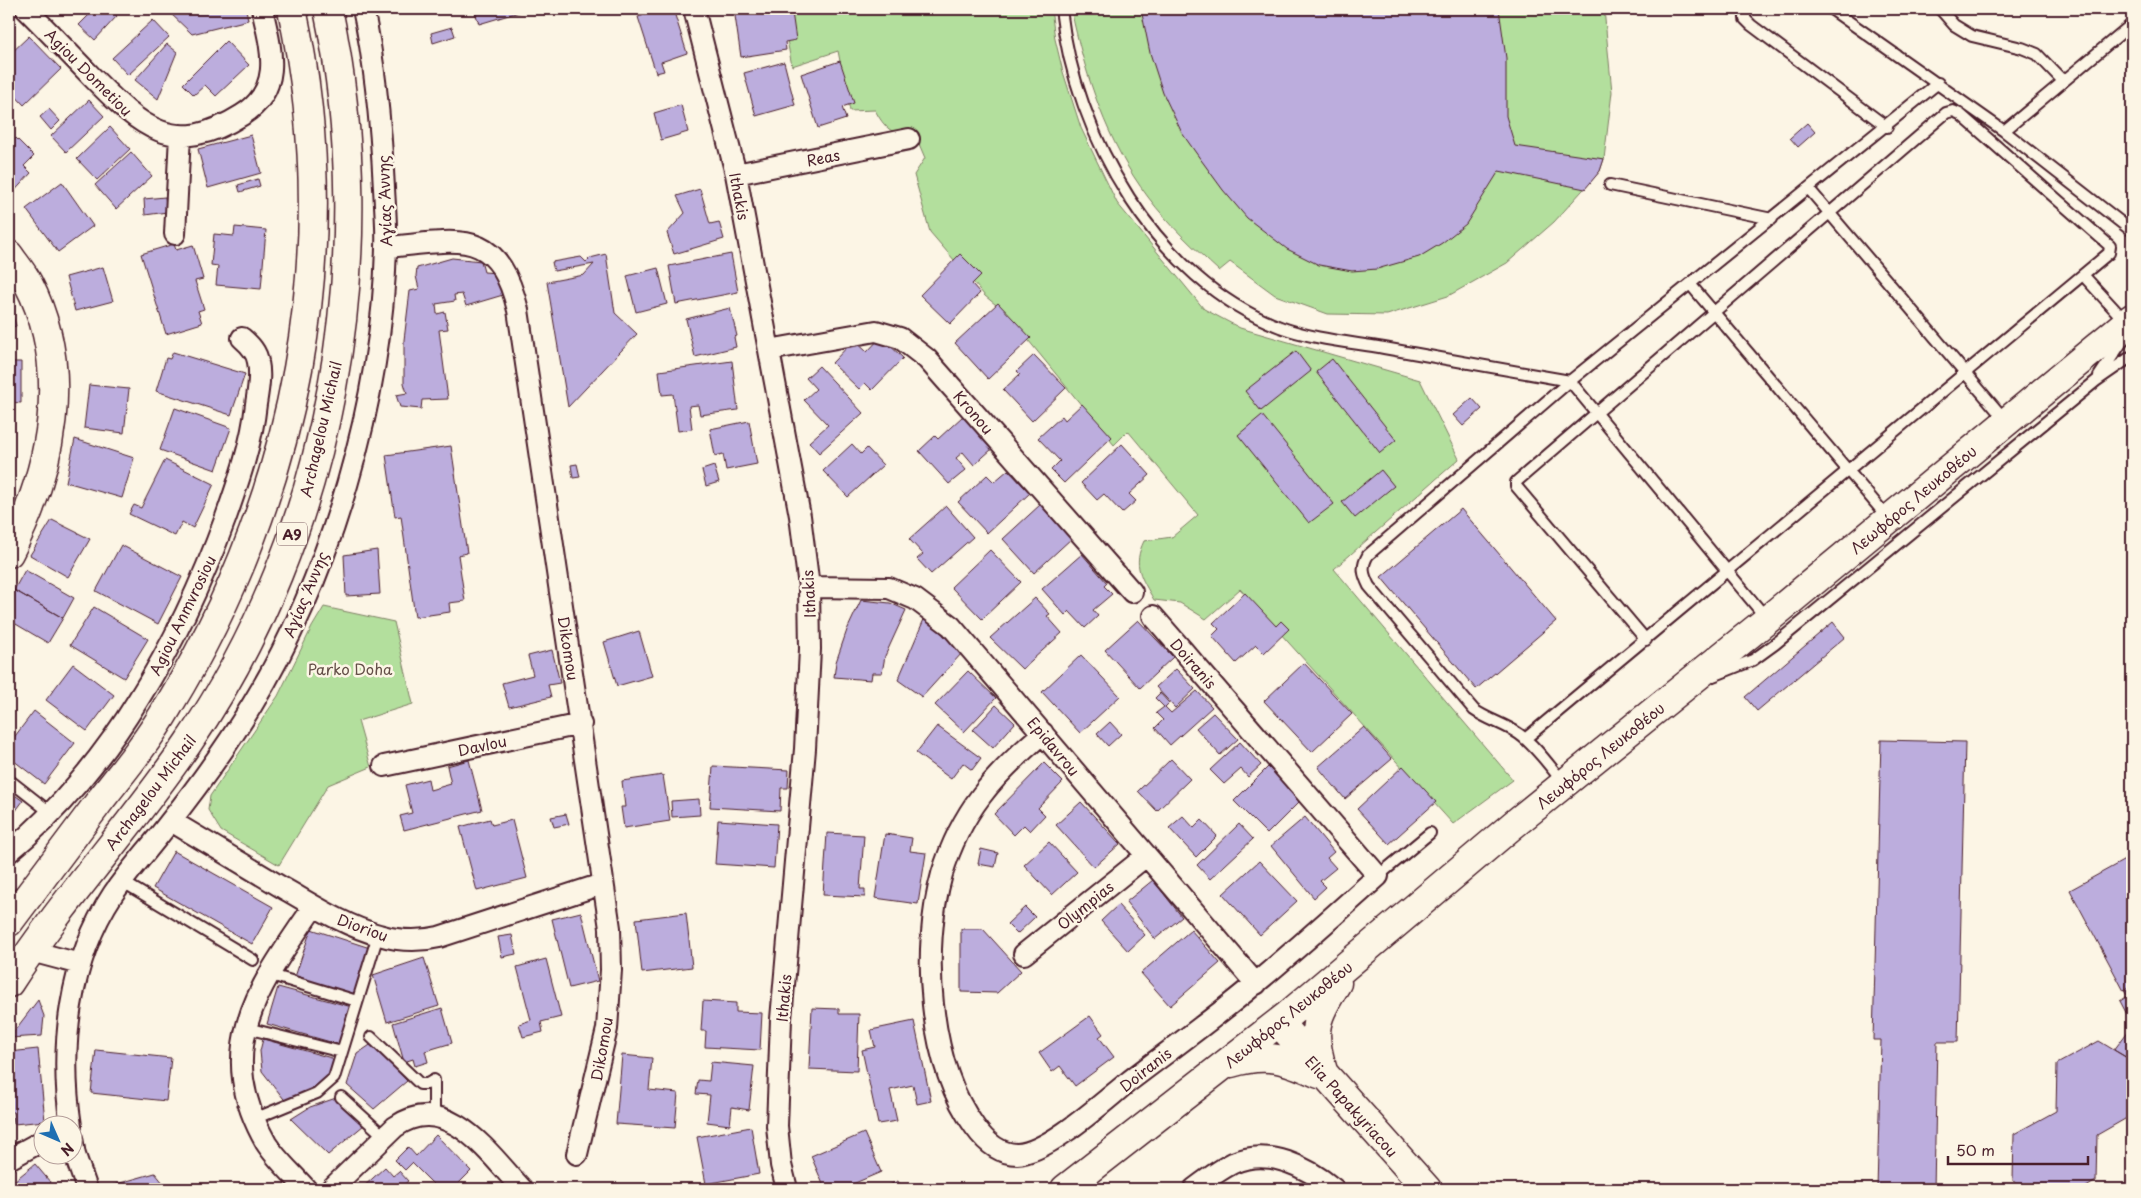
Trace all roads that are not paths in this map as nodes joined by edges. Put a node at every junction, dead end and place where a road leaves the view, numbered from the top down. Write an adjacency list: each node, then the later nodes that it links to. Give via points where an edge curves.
1 (26, 9): 16 (street, Agiou Dometiou, via 136,120 163,133)
2 (262, 9): 16 (street, Agiou Dometiou, via 272,54 272,73 259,100 230,123 196,135)
3 (292, 9): 64 (main road, A9, via 307,100 312,230 294,402 268,495 220,612 168,706 145,742)
4 (328, 9): 66 (main road, Archagelou Michail / A9, via 343,105 348,180 347,245 337,357 304,500 269,593 209,710 165,776)
5 (363, 9): 25 (street, Αγίας Άννης, via 378,105)
6 (694, 9): 18 (street, Ithakis)
7 (1061, 9): 35 (lane, via 1064,40 1083,108 1118,179 1158,236 1199,278 1230,303 1302,334)
8 (1744, 9): 14 (lane, via 1745,19 1752,25)
9 (1831, 9): 13 (lane)
10 (1940, 9): 12 (lane, via 1967,34 2037,54)
11 (2132, 24): 12 (lane)
12 (2063, 82): 15 (lane)
13 (1938, 83): 14 (lane); 15 (lane)
14 (1887, 127): 20 (lane)
15 (2004, 131): 23 (lane)
16 (180, 135): 24 (street)
17 (909, 139): 18 (street, Reas)
18 (736, 174): 32 (street, Ithakis)
19 (1610, 185): 22 (lane)
20 (1809, 189): 21 (lane); 22 (lane)
21 (1831, 212): 27 (lane, via 1946,113 1953,111 2110,246 2109,253); 29 (lane); 34 (lane)
22 (1772, 219): 28 (lane)
23 (2132, 231)
24 (175, 234)
25 (386, 247): 49 (street, Dikomou, via 470,243 495,258 506,271 518,310); 56 (street, Αγίας Άννης, via 372,376 345,491 322,557 296,620 253,704)
26 (9, 255): 41 (main road, via 27,282 42,317 53,370 53,406 50,438 33,500)
27 (2083, 275): 30 (lane); 34 (lane)
28 (1690, 284): 29 (lane); 35 (lane)
29 (1714, 313): 37 (lane); 39 (lane)
30 (2130, 323): 36 (lane); 38 (main road, Λεωφόρος Λευκοθέου)
31 (242, 338): 55 (street, Agiou Anmvrosiou, via 252,348 259,363 255,412 237,485 215,547 168,649 138,701)
32 (769, 350): 43 (street, Ithakis, via 800,516); 44 (street, Kronou, via 876,331 900,338 927,359)
33 (2132, 356): 36 (lane)
34 (1965, 373): 38 (lane); 39 (lane)
35 (1570, 381): 37 (lane); 51 (lane, via 1368,555 1362,565 1369,586 1474,710)
36 (2096, 381): 48 (lane, via 1775,644 1753,660)
37 (1598, 412): 42 (lane); 47 (lane, via 1518,480 1516,486)
38 (2007, 422): 40 (main road, Λεωφόρος Λευκοθέου)
39 (1848, 471): 40 (lane); 42 (lane)
40 (1889, 520): 46 (main road, Λεωφόρος Λευκοθέου)
41 (9, 553)
42 (1728, 572): 46 (lane); 47 (lane)
43 (809, 587): 50 (street, Epidavrou, via 889,588 915,599 951,626); 94 (street, Ithakis, via 810,649 805,749 781,1019 777,1126)
44 (1132, 592)
45 (1153, 616): 60 (street, Doiranis)
46 (1767, 620): 48 (main road, Λεωφόρος Λευκοθέου)
47 (1646, 640): 51 (lane)
48 (1688, 684): 54 (main road, Λεωφόρος Λευκοθέου)
49 (581, 724): 52 (street, Davlou); 62 (street, Dikomou)
50 (1043, 733): 59 (street, Epidavrou); 73 (street, Doiranis, via 1004,766 979,796 957,836 942,874 932,926 933,1009 937,1036 950,1082 966,1116 979,1133 991,1146 1005,1152 1018,1154 1035,1150 1082,1118)
51 (1525, 739): 54 (lane)
52 (384, 766)
53 (9, 780): 55 (lane)
54 (1565, 784): 70 (main road, Λεωφόρος Λευκοθέου)
55 (51, 813): 58 (street, Agiou Anmvrosiou)
56 (171, 821): 61 (street, Αγίας Άννης); 63 (street, Dioriou)
57 (1430, 833): 60 (lane)
58 (9, 852)
59 (1146, 856): 67 (street, Olympias); 73 (street, Epidavrou)
60 (1378, 876): 73 (street, Doiranis)
61 (123, 882): 68 (lane); 69 (street, Αγίας Άννης, via 98,921)
62 (602, 884): 65 (street, Dioriou, via 422,941); 87 (street, Dikomou, via 610,945 607,1029)
63 (314, 906): 65 (street, Dioriou); 71 (street)
64 (9, 922)
65 (378, 935): 74 (lane)
66 (31, 951): 69 (street); 72 (main road, Archagelou Michail / A9)
67 (1024, 954)
68 (253, 960)
69 (80, 964): 83 (street, Αγίας Άννης, via 69,1017 65,1066)
70 (1347, 967): 75 (main road, Λεωφόρος Λευκοθέου); 80 (main road, via 1316,1026 1315,1041)
71 (268, 974): 74 (lane); 76 (street, via 248,1015)
72 (9, 983)
73 (1256, 984)
74 (357, 1002): 78 (lane)
75 (1278, 1023): 79 (main road, Λεωφόρος Λευκοθέου); 80 (main road, Elia Papakyriacou)
76 (247, 1028): 78 (lane); 84 (street, via 241,1067 246,1103)
77 (371, 1036): 82 (lane, via 420,1084 434,1080)
78 (342, 1052): 84 (lane, via 334,1078 326,1087)
79 (1227, 1064): 80 (main road, via 1249,1058 1275,1058 1288,1060); 95 (main road, Λεωφόρος Λευκοθέου)
80 (1325, 1077): 98 (main road, Elia Papakyriacou)
81 (341, 1096): 85 (lane)
82 (434, 1115): 85 (street, via 406,1119); 93 (street, via 452,1121 481,1144)
83 (70, 1116)
84 (254, 1119): 91 (street, via 267,1144)
85 (385, 1138): 92 (street)
86 (32, 1146): 88 (street)
87 (577, 1154)
88 (9, 1158)
89 (79, 1166): 90 (street)
90 (87, 1189)
91 (306, 1189)
92 (330, 1189)
93 (522, 1189)
94 (787, 1189)
95 (1065, 1189)
96 (1194, 1189): 97 (street, via 1234,1163 1257,1158 1301,1166)
97 (1334, 1189)
98 (1427, 1189)

